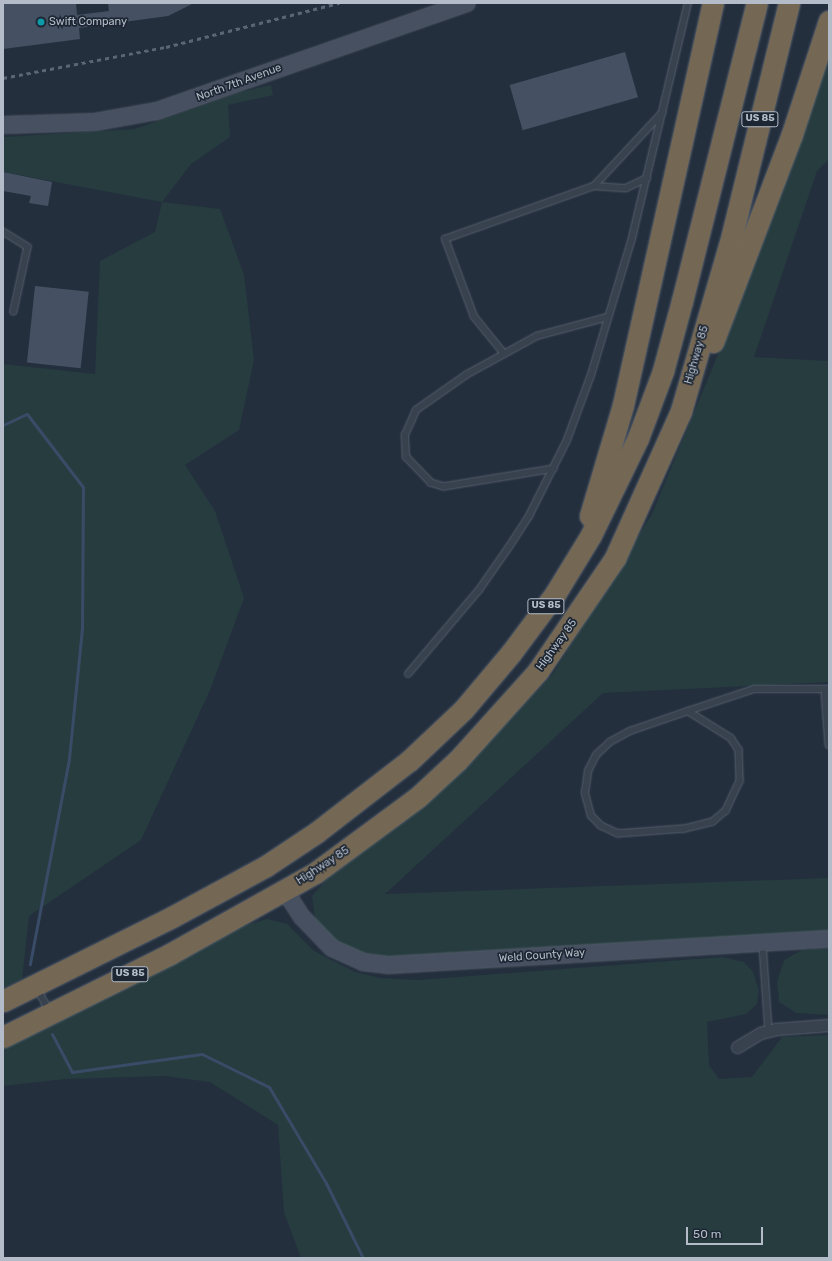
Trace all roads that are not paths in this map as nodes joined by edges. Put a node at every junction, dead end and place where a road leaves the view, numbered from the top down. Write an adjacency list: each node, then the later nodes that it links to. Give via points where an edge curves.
1 (467, 3): 8 (street, North 7th Avenue, via 157,111 95,122)
2 (688, 3): 7 (lane)
3 (713, 3): 17 (highway, via 612,450 589,520 565,564)
4 (757, 3): 17 (highway, US 85, via 663,371 615,491)
5 (789, 3): 15 (highway, Highway 85 / US 85, via 732,235)
6 (829, 21): 15 (highway, via 750,249 707,358)
7 (663, 113): 9 (lane); 10 (lane)
8 (3, 125)
9 (647, 178): 10 (lane, via 626,188); 13 (lane)
10 (594, 186): 14 (lane, via 445,239 474,317)
11 (3, 232): 12 (lane, via 28,247)
12 (14, 310)
13 (608, 317): 14 (lane, via 536,336); 16 (lane, via 591,375)
14 (504, 354): 16 (lane, via 466,375 416,410 405,435 406,457 432,483 444,487)
15 (681, 411): 23 (highway, Highway 85 / US 85, via 615,558 538,671 458,760 418,797 373,833)
16 (554, 469): 18 (lane, via 529,516 479,590)
17 (555, 594): 22 (highway, US 85, via 463,710)
18 (408, 674)
19 (827, 689): 20 (lane, via 754,689); 21 (lane)
20 (688, 711): 20 (lane, via 630,731 610,742 596,755 588,772 586,793 591,816 601,826 618,834 684,829 713,822 726,811 740,781 739,750 731,738)
21 (829, 746)
22 (422, 749): 23 (highway, via 407,774 374,804 287,866 282,879); 26 (highway, US 85, via 362,800 266,866 172,917)
23 (285, 891): 25 (street, Weld County Way, via 302,917 332,948 362,962 389,965); 28 (highway, Highway 85 / US 85)
24 (829, 939): 25 (street, Weld County Way)
25 (763, 943): 30 (lane)
26 (36, 985): 27 (highway, US 85); 28 (lane)
27 (3, 1001)
28 (51, 1014): 31 (highway, Highway 85 / US 85)
29 (829, 1025): 30 (street)
30 (768, 1030): 32 (street)
31 (3, 1037)
32 (737, 1047)

